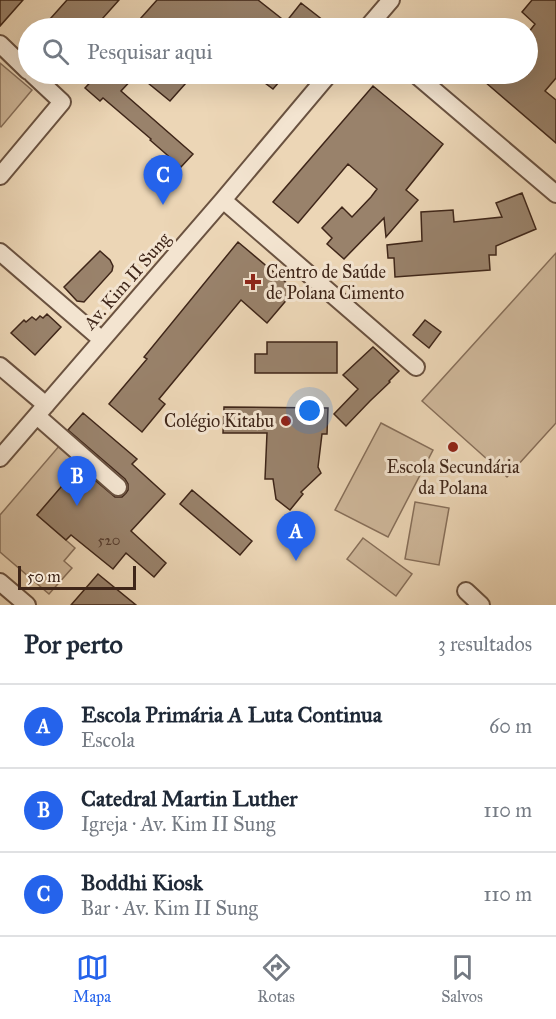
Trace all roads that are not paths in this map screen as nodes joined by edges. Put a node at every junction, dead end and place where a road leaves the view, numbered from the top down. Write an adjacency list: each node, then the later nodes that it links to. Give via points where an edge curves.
1 (391, 0): 2 (street)
2 (376, 18)
3 (0, 44): 4 (street)
4 (18, 61)
5 (43, 84): 8 (street, via 62,102)
6 (321, 84): 10 (street, Av. Kim II Sung)
7 (427, 84): 9 (street)
8 (0, 176)
9 (556, 194)
10 (223, 200): 12 (street, Av. Kim II Sung); 14 (street)
11 (0, 252): 12 (street)
12 (102, 340): 15 (street, Av. Kim II Sung)
13 (0, 366): 15 (street)
14 (416, 367)
15 (41, 410): 16 (street, Av. Kim II Sung); 17 (street)
16 (0, 458)
17 (118, 487)
18 (0, 582): 20 (street)
19 (466, 591): 21 (street)
20 (27, 605)
21 (480, 605)

